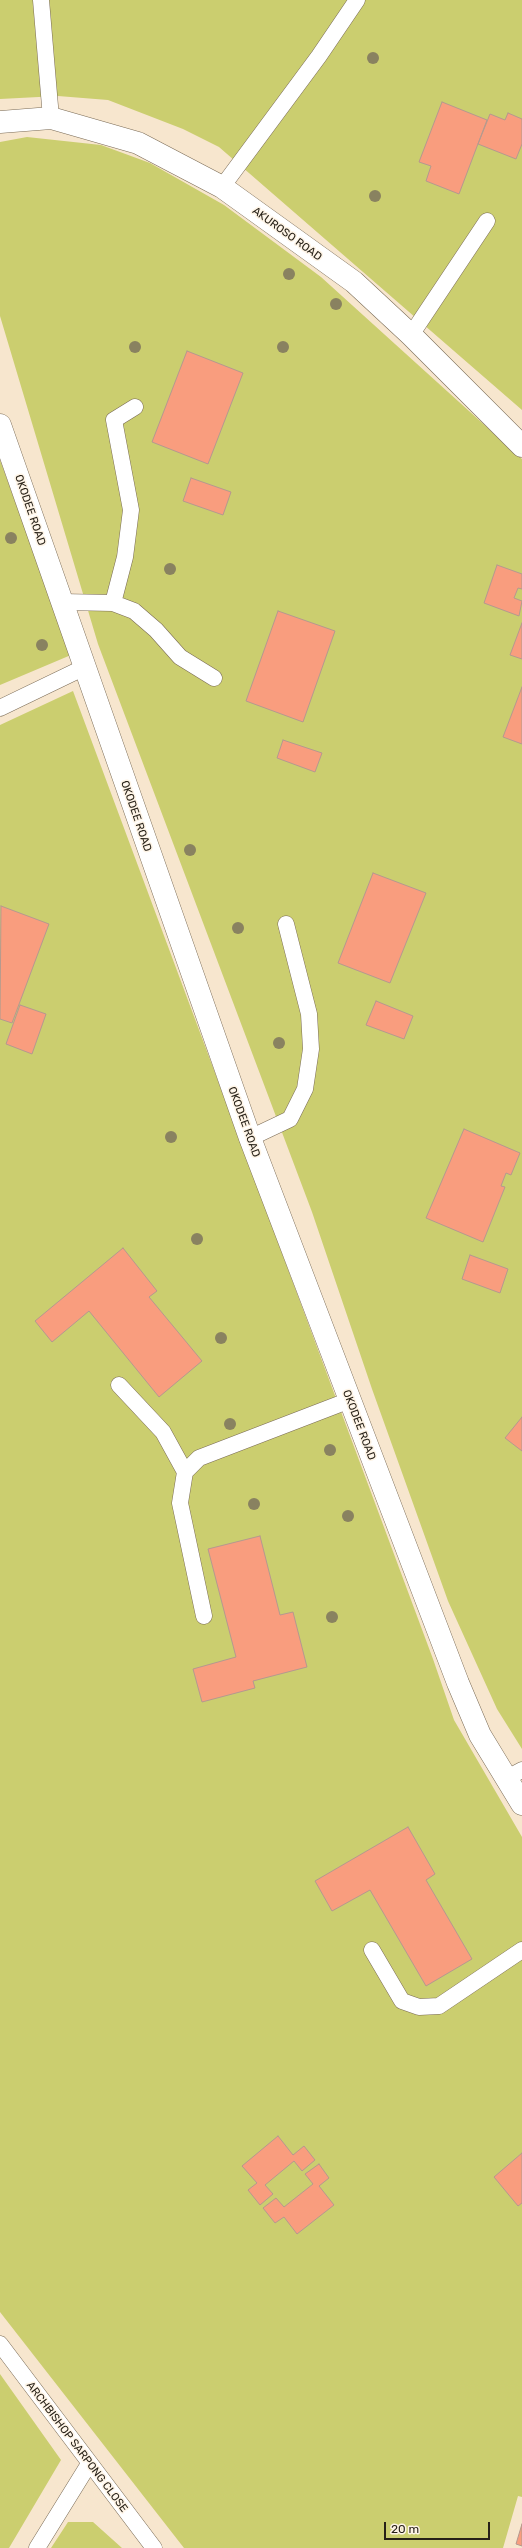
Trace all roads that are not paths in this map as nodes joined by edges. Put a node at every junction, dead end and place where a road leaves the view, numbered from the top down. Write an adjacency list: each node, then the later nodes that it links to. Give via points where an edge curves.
1 (41, 0): 3 (lane)
2 (357, 0): 5 (lane)
3 (51, 118): 4 (street, AKUROSO ROAD); 5 (street, AKUROSO ROAD, via 138,143)
4 (0, 122)
5 (222, 187): 7 (street, AKUROSO ROAD, via 354,282)
6 (487, 221): 7 (lane)
7 (411, 335): 10 (street, AKUROSO ROAD)
8 (135, 407): 12 (lane, via 114,420 131,510 125,557)
9 (0, 425): 11 (street, OKODEE ROAD)
10 (522, 446)
11 (62, 602): 12 (lane); 13 (street, OKODEE ROAD)
12 (113, 603): 14 (lane, via 134,611 156,630 180,657)
13 (85, 667): 15 (lane); 17 (street, OKODEE ROAD)
14 (214, 678)
15 (0, 708)
16 (286, 924): 17 (lane, via 309,1014 311,1049 305,1089 290,1119)
17 (250, 1138): 19 (street, OKODEE ROAD)
18 (119, 1385): 20 (lane, via 163,1432)
19 (350, 1400): 20 (lane, via 199,1458); 22 (street, OKODEE ROAD, via 480,1735)
20 (185, 1472): 21 (lane, via 180,1503)
21 (204, 1616)
22 (514, 1774): 23 (street, OKODEE ROAD)
23 (522, 1804)
24 (372, 1950): 25 (lane, via 402,2001 419,2007 439,2006)
25 (522, 1950)
26 (0, 2344): 27 (lane, ARCHBISHOP SARPONG CLOSE)
27 (89, 2464): 28 (lane); 29 (lane, ARCHBISHOP SARPONG CLOSE)
28 (37, 2548)
29 (154, 2548)

